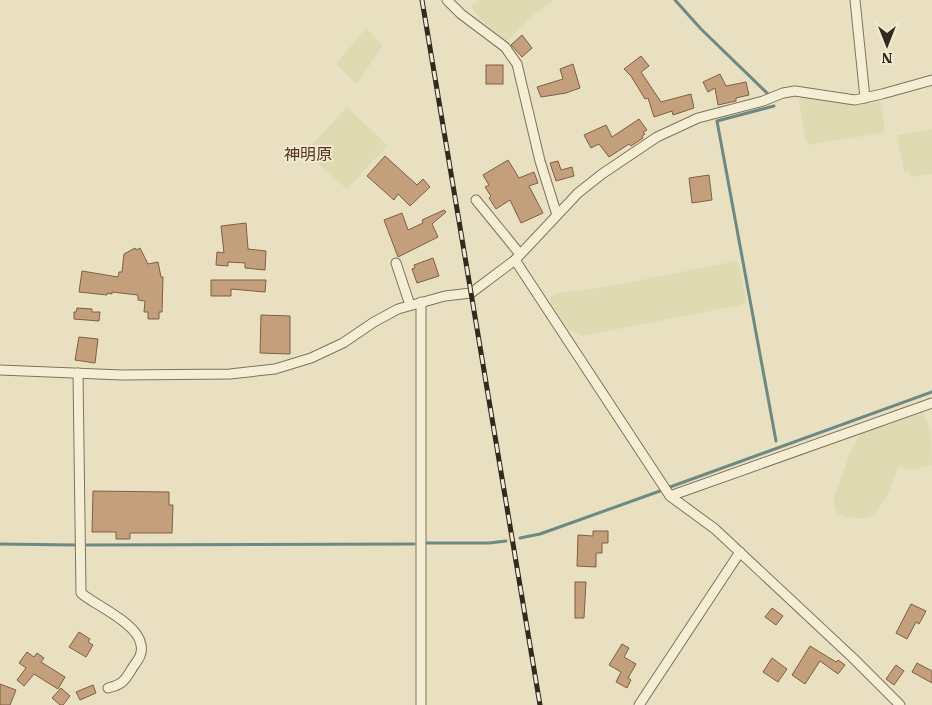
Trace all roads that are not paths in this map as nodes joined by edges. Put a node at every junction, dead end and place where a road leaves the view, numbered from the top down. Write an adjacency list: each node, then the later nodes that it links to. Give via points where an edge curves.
1 (447, 0): 6 (street, via 505,47 516,64)
2 (855, 0): 4 (street)
3 (932, 80): 4 (street)
4 (865, 98): 6 (street, via 855,100 796,91 698,118 657,137 628,156 578,193)
5 (476, 200): 7 (street)
6 (557, 215): 7 (street)
7 (517, 257): 9 (street, via 471,293); 14 (street)
8 (396, 263): 10 (street)
9 (421, 302): 10 (street); 17 (street)
10 (410, 306): 12 (street, via 374,322 343,343 276,369 230,374)
11 (0, 370): 12 (street)
12 (78, 373): 16 (street, via 81,593 130,627 142,645 141,656 122,684)
13 (932, 403): 14 (street)
14 (670, 496): 15 (street)
15 (740, 552): 18 (street); 19 (street)
16 (108, 688)
17 (421, 705)
18 (639, 705)
19 (900, 705)

